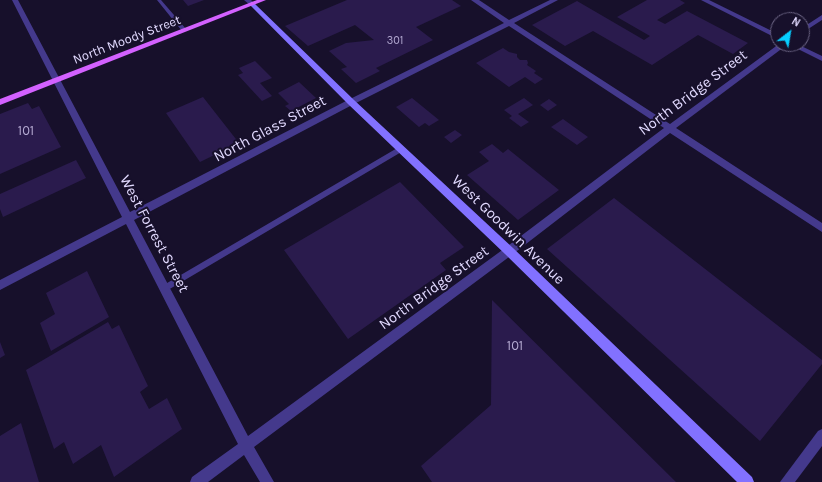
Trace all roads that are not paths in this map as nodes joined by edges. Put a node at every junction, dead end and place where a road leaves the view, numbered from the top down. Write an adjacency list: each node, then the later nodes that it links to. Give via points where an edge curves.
1 (15, 0): 16 (street, West Forrest Street)
2 (158, 0): 11 (lane)
3 (262, 0): 7 (main road, North Moody Street)
4 (474, 0): 9 (street)
5 (555, 0): 9 (street, North Glass Street)
6 (704, 0): 12 (street)
7 (249, 2): 11 (main road, North Moody Street); 18 (main road, West Goodwin Avenue)
8 (822, 17): 10 (street)
9 (511, 23): 18 (street, North Glass Street); 19 (street)
10 (810, 25)
11 (184, 30): 16 (main road, North Moody Street)
12 (770, 33)
13 (773, 52): 19 (street, North Bridge Street)
14 (806, 52): 15 (street)
15 (822, 60)
16 (56, 80): 17 (main road, North Moody Street); 21 (street, West Forrest Street)
17 (0, 102)
18 (351, 102): 20 (main road, West Goodwin Avenue); 21 (street, North Glass Street)
19 (670, 128): 22 (street); 23 (street, North Bridge Street)
20 (401, 149): 23 (main road, West Goodwin Avenue); 25 (lane)
21 (129, 218): 24 (street, North Glass Street); 25 (street, West Forrest Street)
22 (822, 228)
23 (509, 251): 27 (street, North Bridge Street); 30 (main road, West Goodwin Avenue)
24 (0, 285)
25 (165, 288): 27 (street, West Forrest Street)
26 (822, 434): 31 (street)
27 (246, 445): 28 (street, North Bridge Street); 29 (street, West Forrest Street)
28 (197, 482)
29 (267, 482)
30 (747, 482)
31 (788, 482)

